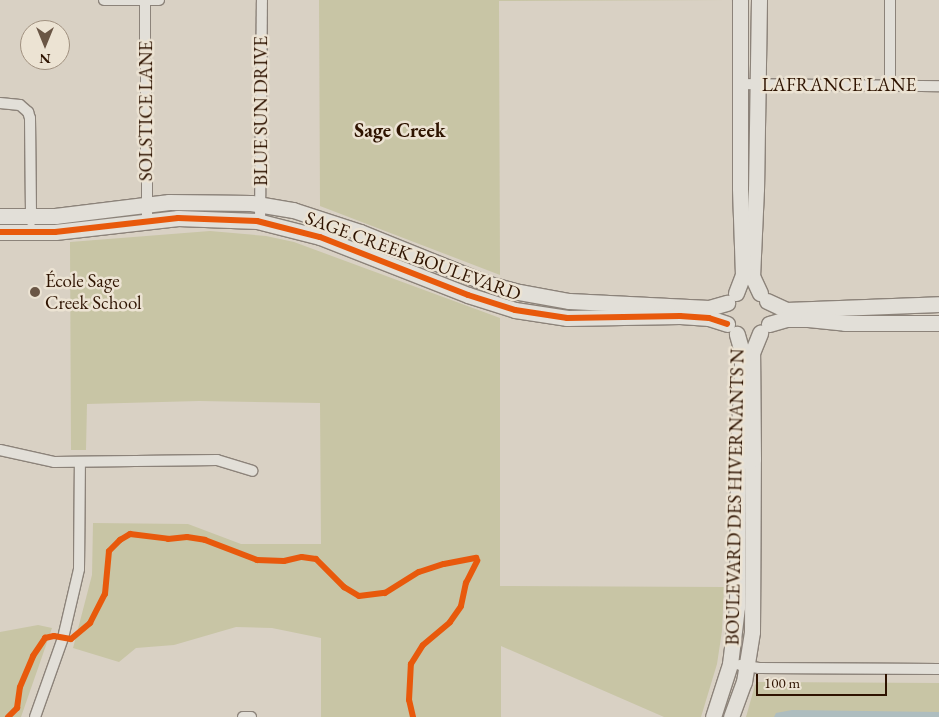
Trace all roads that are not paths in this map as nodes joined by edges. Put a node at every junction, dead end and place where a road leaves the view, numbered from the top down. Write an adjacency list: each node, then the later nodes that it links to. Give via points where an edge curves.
1 (104, 0): 2 (street)
2 (145, 0): 3 (street); 13 (street, SOLSTICE LANE)
3 (159, 0)
4 (262, 0): 14 (street, BLUE SUN DRIVE)
5 (740, 0): 8 (street)
6 (759, 0): 9 (street)
7 (890, 0): 10 (street)
8 (740, 84): 9 (street, LAFRANCE LANE); 22 (street, via 742,275)
9 (757, 85): 10 (street, LAFRANCE LANE); 21 (street, via 752,276)
10 (890, 85): 11 (street, LAFRANCE LANE)
11 (939, 86)
12 (0, 103): 16 (street, via 20,105 30,118)
13 (146, 205): 14 (street, SAGE CREEK BOULEVARD, via 198,201); 16 (street, SAGE CREEK BOULEVARD); 17 (street, SOLSTICE LANE)
14 (261, 205): 18 (street, BLUE SUN DRIVE); 22 (street, SAGE CREEK BOULEVARD, via 293,210 360,232 489,284 519,292 569,301 709,308)
15 (0, 216): 16 (street, SAGE CREEK BOULEVARD)
16 (31, 217): 20 (street)
17 (147, 221): 18 (street, SAGE CREEK BOULEVARD, via 202,218); 20 (street, SAGE CREEK BOULEVARD)
18 (260, 221): 26 (street, SAGE CREEK BOULEVARD, via 320,237 515,310 567,318 709,318)
19 (0, 232): 20 (street, SAGE CREEK BOULEVARD)
20 (31, 232)
21 (764, 297): 22 (street, via 745,290); 23 (street, via 786,310); 25 (street, via 771,314)
22 (731, 298): 26 (street, via 724,315)
23 (939, 304)
24 (939, 323): 25 (street, via 845,323 794,319)
25 (764, 328): 26 (street, via 746,337); 31 (street, BOULEVARD DES HIVERNANTS N, via 752,353 753,612)
26 (732, 329): 30 (street, BOULEVARD DES HIVERNANTS N, via 742,352 742,376 737,607)
27 (0, 450): 28 (street, via 54,462)
28 (80, 462): 29 (street, via 217,460); 33 (street, via 79,569 63,638)
29 (252, 471)
30 (730, 664): 31 (street); 36 (street, BOULEVARD DES HIVERNANTS N)
31 (747, 666): 32 (street); 37 (street, BOULEVARD DES HIVERNANTS N)
32 (939, 669)
33 (35, 717)
34 (243, 717): 35 (street)
35 (251, 717)
36 (713, 717)
37 (731, 717)

